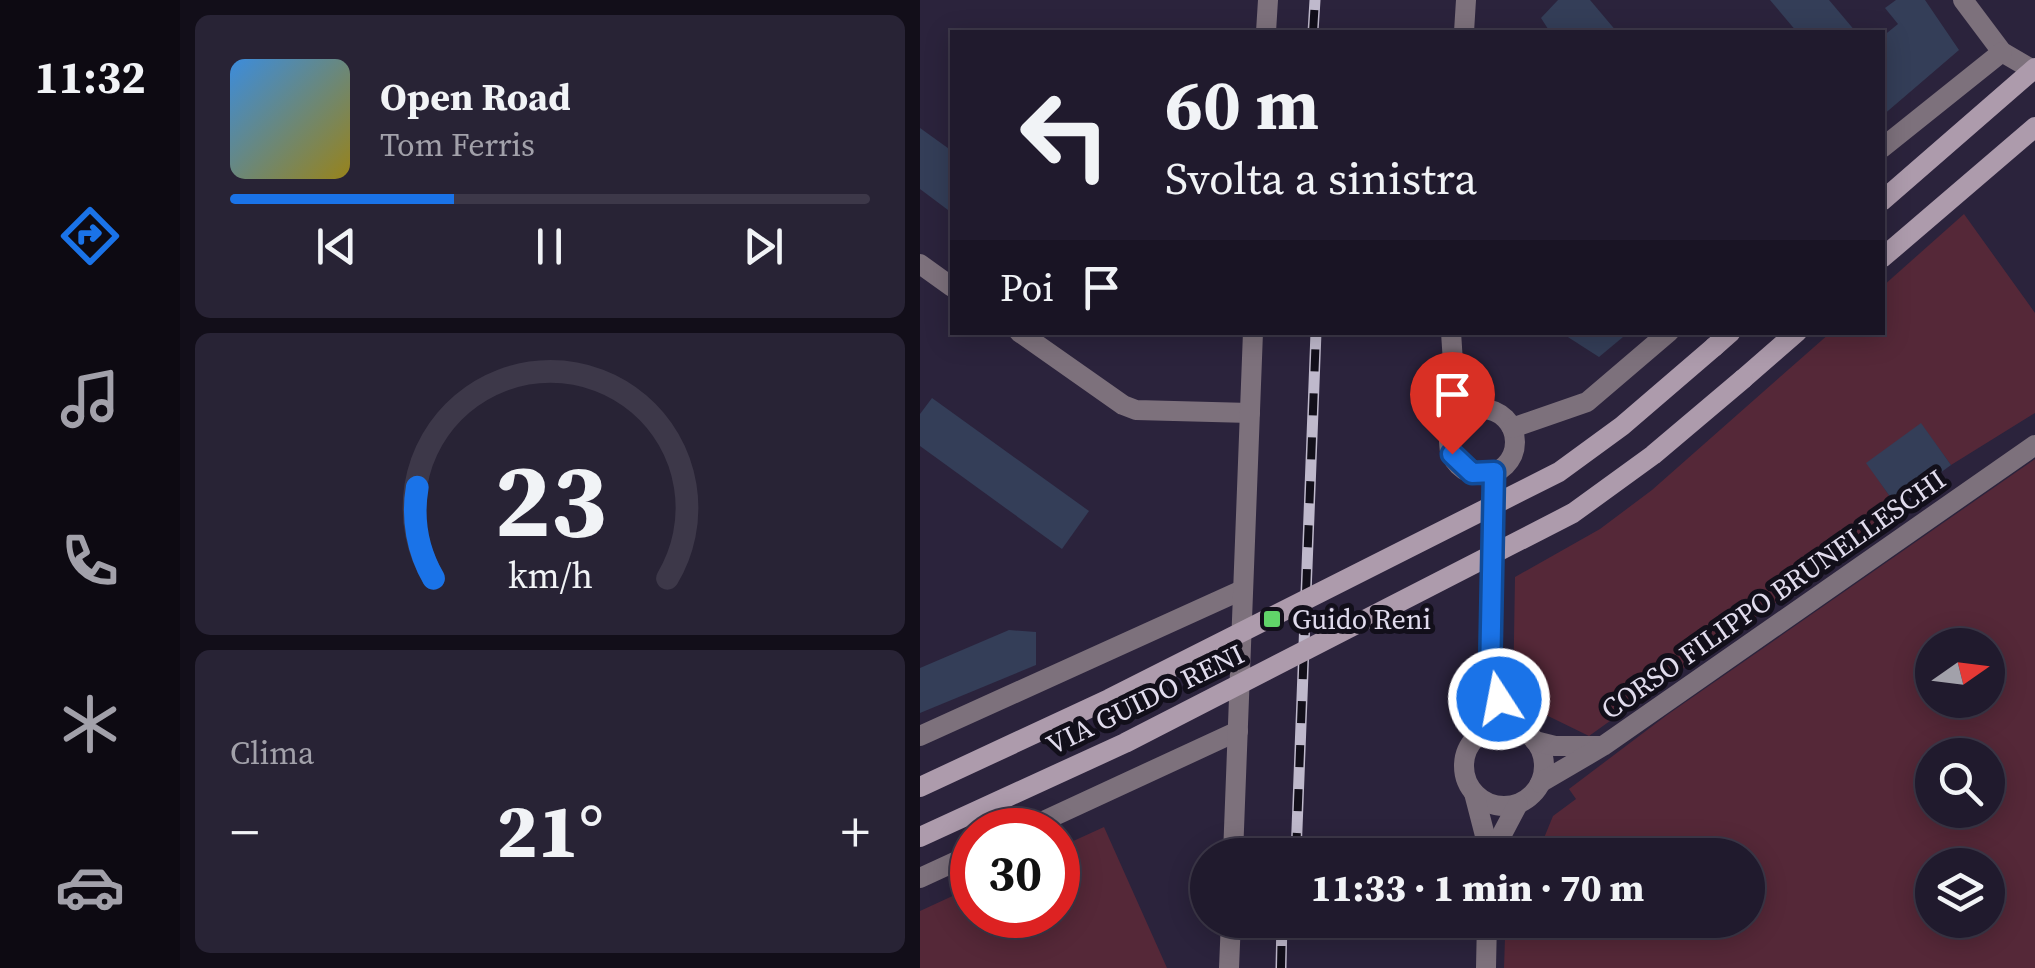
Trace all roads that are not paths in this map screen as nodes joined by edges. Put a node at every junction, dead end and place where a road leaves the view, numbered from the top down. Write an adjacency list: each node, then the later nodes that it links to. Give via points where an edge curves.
1 (1268, 0): 4 (street)
2 (1466, 0): 5 (street)
3 (1963, 0): 6 (street)
4 (1266, 30)
5 (1464, 30)
6 (2002, 52): 7 (street); 9 (street)
7 (2034, 69): 10 (main road)
8 (2035, 127): 11 (main road)
9 (1885, 146)
10 (1885, 198)
11 (1885, 255)
12 (920, 264): 13 (street)
13 (950, 285)
14 (1022, 335): 21 (street, via 1136,410)
15 (1254, 335): 21 (street)
16 (1451, 335): 20 (street, via 1454,378)
17 (1665, 335): 22 (street, via 1587,402)
18 (1728, 335): 34 (main road, VIA GUIDO RENI, bridge, via 1559,472)
19 (1794, 335): 38 (main road, VIA GUIDO RENI, bridge, via 1653,455 1573,513 1124,743)
20 (1472, 411): 22 (street, via 1492,410); 24 (street, via 1453,426 1452,454 1472,473)
21 (1250, 413): 25 (street)
22 (1512, 428): 24 (street, via 1512,456)
23 (2035, 446): 32 (street, CORSO FILIPPO BRUNELLESCHI)
24 (1494, 472): 26 (street)
25 (1242, 590): 28 (street); 30 (street, VIA GUIDO RENI)
26 (1490, 678): 27 (street); 29 (street)
27 (1513, 727): 29 (street); 31 (street)
28 (1238, 732): 37 (street); 39 (street)
29 (1480, 734): 35 (street, via 1465,756)
30 (920, 736)
31 (1535, 740): 32 (street); 33 (street, via 1544,764)
32 (1602, 746): 33 (street, CORSO FILIPPO BRUNELLESCHI)
33 (1540, 784): 36 (street)
34 (920, 787)
35 (1473, 791): 36 (street, via 1496,806); 40 (street)
36 (1518, 804): 41 (street)
37 (1072, 808)
38 (920, 837)
39 (1234, 838)
40 (1485, 838)
41 (1499, 838)
42 (950, 864): 43 (street)
43 (920, 878)
44 (1230, 938): 46 (street)
45 (1487, 938): 47 (street)
46 (1229, 968)
47 (1486, 968)

